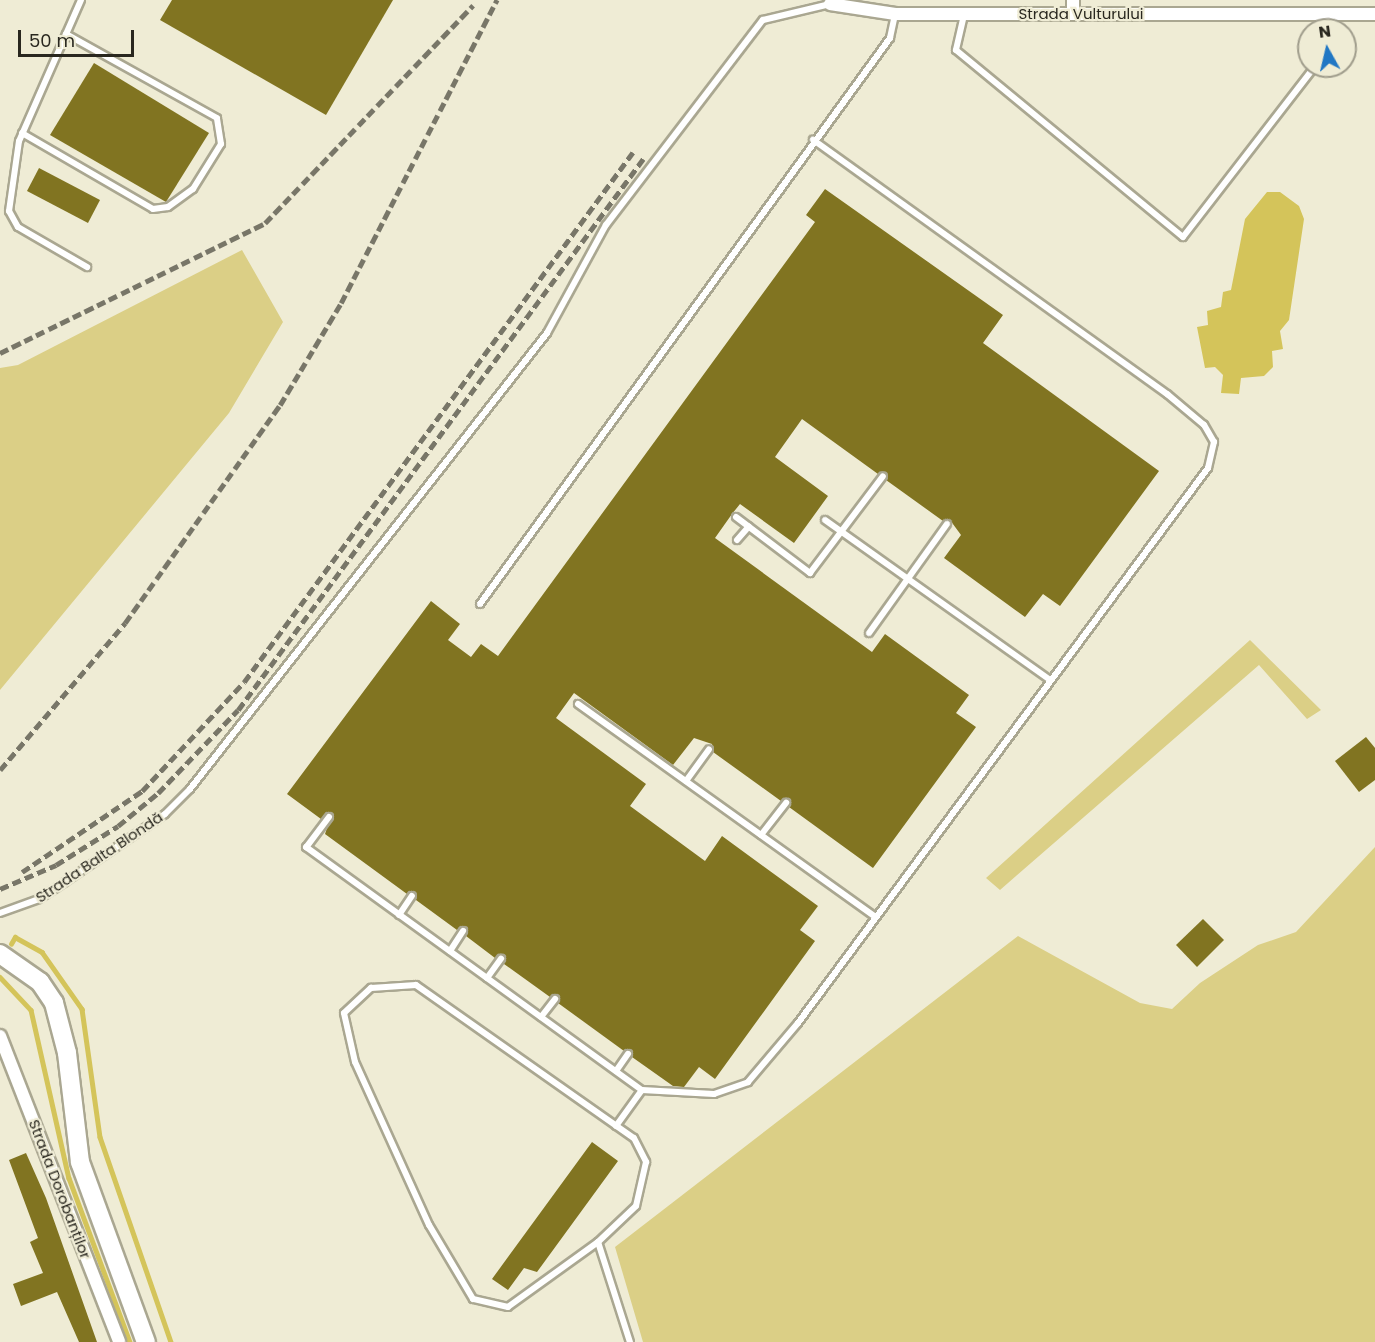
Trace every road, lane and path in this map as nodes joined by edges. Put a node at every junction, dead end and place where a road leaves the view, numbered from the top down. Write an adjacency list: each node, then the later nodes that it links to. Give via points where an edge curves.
1 (81, 0): 9 (lane)
2 (1073, 0): 6 (street)
3 (828, 2): 5 (street, Strada Vulturului); 32 (lane, Strada Balta Blondă, via 763,21 606,225 547,333 190,789 165,814 57,888)
4 (1317, 7): 6 (street, Strada Vulturului); 7 (street, Strada Vulturului)
5 (895, 14): 8 (street, Strada Vulturului); 12 (lane, via 890,38)
6 (1073, 14): 8 (street, Strada Vulturului)
7 (1375, 14)
8 (964, 15): 10 (lane, via 956,50 1183,237)
9 (66, 34): 11 (lane); 11 (lane, via 218,118 221,144 193,189 168,207 153,209)
10 (1306, 78)
11 (22, 133): 13 (lane, via 9,211 18,227)
12 (813, 140): 22 (lane); 24 (lane, via 1167,394 1204,425 1214,442 1208,468)
13 (87, 267)
14 (883, 476): 19 (lane)
15 (736, 517): 18 (lane)
16 (825, 520): 19 (lane)
17 (946, 524): 21 (lane)
18 (748, 526): 19 (lane, via 810,573); 20 (lane)
19 (842, 532): 21 (lane)
20 (737, 540)
21 (908, 579): 23 (lane); 24 (lane)
22 (480, 604)
23 (869, 633)
24 (1050, 680): 34 (lane)
25 (578, 704): 27 (lane)
26 (709, 749): 27 (lane)
27 (686, 781): 30 (lane)
28 (786, 803): 30 (lane)
29 (329, 817): 33 (lane, via 306,848)
30 (761, 835): 34 (lane)
31 (412, 896): 33 (lane)
32 (0, 913)
33 (399, 915): 36 (lane)
34 (875, 917): 45 (lane, via 748,1082 714,1094)
35 (463, 931): 36 (lane)
36 (450, 951): 39 (lane)
37 (0, 954): 49 (main road, via 40,982 54,1003 67,1053 80,1162)
38 (501, 958): 39 (lane)
39 (487, 978): 41 (lane)
40 (555, 999): 41 (lane)
41 (541, 1017): 44 (lane)
42 (0, 1036): 48 (street, Strada Dorobanților)
43 (628, 1054): 44 (lane)
44 (616, 1071): 45 (lane)
45 (642, 1090): 46 (lane)
46 (616, 1126): 47 (lane, via 634,1138 646,1162 636,1206); 47 (lane, via 416,985 371,988 344,1013 362,1078 429,1224 473,1299 508,1307)
47 (598, 1242): 50 (lane)
48 (119, 1342)
49 (146, 1342)
50 (630, 1342)

